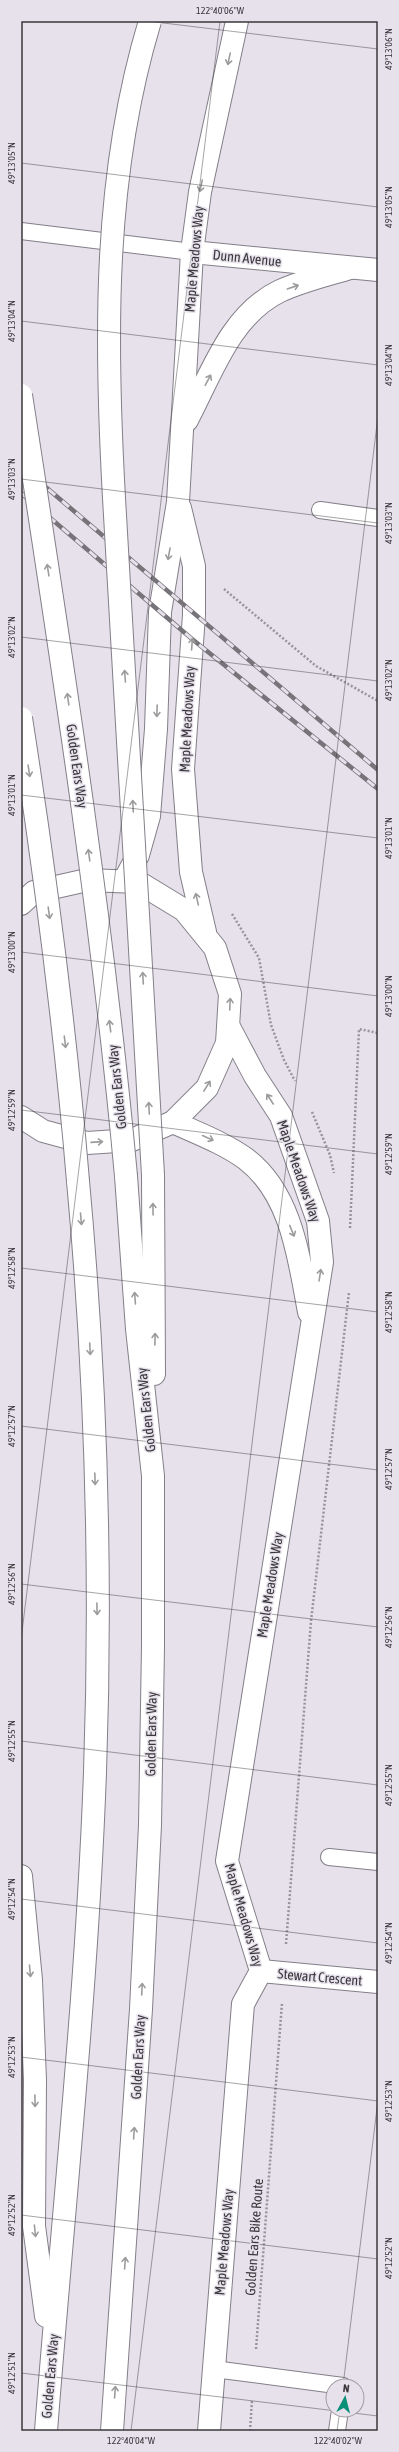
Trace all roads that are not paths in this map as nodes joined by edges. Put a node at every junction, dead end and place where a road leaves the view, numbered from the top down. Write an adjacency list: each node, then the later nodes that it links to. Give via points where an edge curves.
1 (150, 21): 20 (main road, one-way to 1, bridge, via 153,1174 112,467 108,321 111,233 121,145 139,57)
2 (237, 21): 4 (main road, Maple Meadows Way, one-way to 4, via 200,192)
3 (21, 231): 4 (lane, Dunn Avenue)
4 (192, 252): 5 (main road, Dunn Avenue); 8 (main road, Maple Meadows Way)
5 (350, 268): 6 (main road, Dunn Avenue); 8 (main road, one-way to 5, via 226,343 243,320 280,291)
6 (378, 270)
7 (21, 395): 20 (main road, Golden Ears Way, one-way to 7, bridge, via 126,1176 96,904)
8 (183, 427): 9 (main road, Maple Meadows Way)
9 (178, 502): 13 (main road, Maple Meadows Way, one-way to 13, via 160,612 156,729 149,816 138,855); 15 (main road, Maple Meadows Way, one-way to 9, via 191,872 183,769 194,615 194,566)
10 (320, 510): 11 (lane)
11 (378, 518)
12 (21, 718): 26 (main road, Golden Ears Way, one-way to 26, bridge, via 57,976 78,1181 92,1389 98,1639 84,1960)
13 (124, 881): 14 (main road, via 87,880); 15 (main road, via 138,882 164,896 184,910)
14 (25, 892)
15 (206, 937): 16 (main road, one-way to 15, via 230,994 215,948)
16 (228, 1027): 18 (main road, one-way to 16, via 207,1088 227,1043); 19 (main road, Maple Meadows Way, one-way to 16, via 322,1262 318,1221 281,1116)
17 (21, 1117): 18 (main road, one-way to 18, via 43,1131 87,1143 132,1140)
18 (173, 1122): 19 (main road, Maple Meadows Way, one-way to 19, via 222,1144 246,1159 270,1184 294,1234)
19 (312, 1327): 24 (main road, Maple Meadows Way, via 226,1861)
20 (153, 1476): 31 (main road, Golden Ears Way, one-way to 20, via 130,2191 150,1825)
21 (329, 1857): 22 (lane)
22 (378, 1862)
23 (21, 1876): 26 (main road, one-way to 26, via 31,1980 35,2080 34,2226)
24 (261, 1971): 25 (main road, Stewart Crescent); 27 (main road, Maple Meadows Way, via 243,2004)
25 (378, 1982)
26 (52, 2359): 30 (main road, Golden Ears Way)
27 (214, 2369): 28 (lane); 32 (main road, Maple Meadows Way)
28 (325, 2384)
29 (339, 2418): 33 (lane)
30 (46, 2431)
31 (112, 2431)
32 (209, 2431)
33 (337, 2431)

